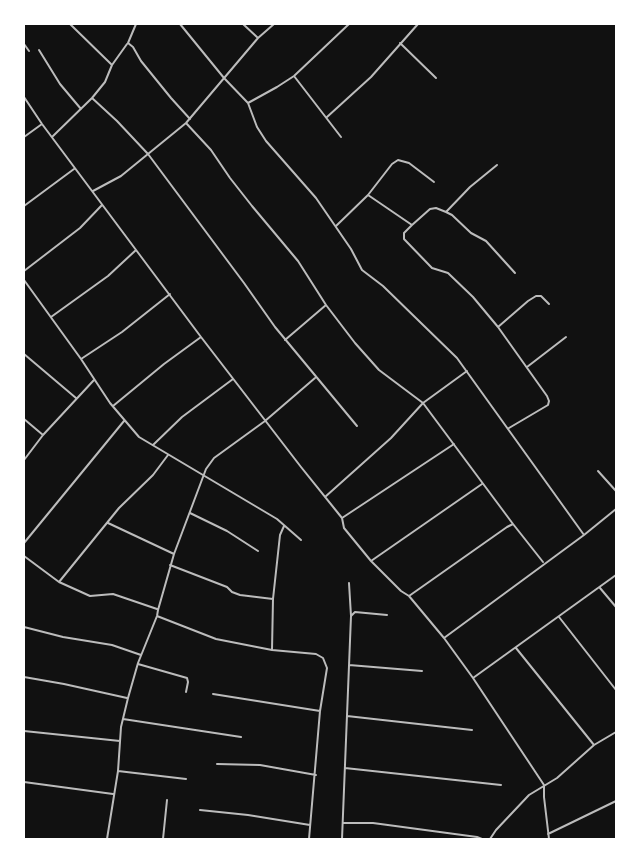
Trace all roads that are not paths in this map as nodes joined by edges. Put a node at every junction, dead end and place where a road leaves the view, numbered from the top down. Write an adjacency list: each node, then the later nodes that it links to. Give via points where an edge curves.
1 (70, 24): 14 (street)
2 (136, 24): 9 (street)
3 (180, 24): 16 (street)
4 (243, 24): 8 (street)
5 (274, 24): 8 (street)
6 (349, 24): 15 (street)
7 (418, 24): 10 (street)
8 (258, 38): 16 (street)
9 (128, 43): 14 (street); 23 (street)
10 (400, 43): 17 (street); 22 (street, via 371,77)
11 (24, 44): 13 (street)
12 (38, 50): 21 (street)
13 (28, 51)
14 (112, 65): 19 (street, via 105,82)
15 (294, 76): 20 (street); 22 (street)
16 (224, 78): 20 (street); 23 (street)
17 (436, 78)
18 (24, 97): 25 (street)
19 (92, 98): 21 (street); 29 (street)
20 (248, 103): 39 (street, via 266,141)
21 (81, 109): 26 (street)
22 (327, 117): 27 (street)
23 (190, 119): 24 (street)
24 (186, 123): 29 (street); 46 (street, via 298,260)
25 (42, 124): 26 (street); 28 (street)
26 (52, 137): 31 (street)
27 (341, 137)
28 (24, 138)
29 (148, 154): 33 (street, via 121,176); 51 (street)
30 (496, 165): 37 (street)
31 (75, 168): 33 (street); 36 (street)
32 (434, 182): 34 (street, via 398,160)
33 (93, 191): 35 (street)
34 (368, 195): 38 (street); 39 (street)
35 (102, 204): 40 (street); 41 (street, via 80,228)
36 (24, 206)
37 (446, 212): 38 (street, via 430,208); 42 (street, via 486,241)
38 (412, 225): 48 (street, via 404,233 404,240 432,268 448,273)
39 (336, 226): 55 (street, via 362,270 383,286)
40 (136, 250): 44 (street); 47 (street, via 108,276)
41 (24, 271)
42 (515, 273)
43 (24, 280): 47 (street)
44 (170, 294): 49 (street); 53 (street)
45 (550, 304): 48 (street, via 536,296)
46 (326, 305): 51 (street); 60 (street, via 379,370)
47 (50, 317): 53 (street)
48 (498, 327): 54 (street)
49 (201, 337): 57 (street); 61 (street)
50 (566, 338): 54 (street)
51 (285, 340): 56 (street)
52 (24, 354): 59 (street)
53 (81, 359): 58 (street)
54 (527, 368): 66 (street, via 549,401 548,405)
55 (467, 371): 60 (street); 66 (street)
56 (316, 378): 64 (street); 65 (street)
57 (233, 379): 64 (street); 69 (street, via 182,417)
58 (94, 380): 59 (street); 61 (street)
59 (76, 398): 67 (street)
60 (423, 403): 68 (street); 76 (street)
61 (113, 406): 63 (street)
62 (24, 419): 67 (street)
63 (124, 421): 69 (street, via 138,437); 85 (street)
64 (266, 421): 73 (street, via 214,458); 76 (street)
65 (357, 426)
66 (509, 428): 83 (street)
67 (43, 435): 71 (street)
68 (454, 444): 74 (street); 79 (street)
69 (153, 445): 70 (street)
70 (168, 455): 73 (street); 80 (street)
71 (24, 460)
72 (598, 471): 75 (street)
73 (204, 476): 78 (street); 82 (street)
74 (482, 484): 81 (street); 89 (street)
75 (616, 491)
76 (325, 497): 79 (street)
77 (616, 509): 83 (street)
78 (190, 513): 86 (street); 87 (street)
79 (342, 518): 89 (street, via 344,528)
80 (108, 523): 87 (street); 93 (street)
81 (513, 524): 90 (street); 96 (street)
82 (284, 525): 84 (street); 97 (street)
83 (584, 534): 90 (street)
84 (302, 540)
85 (24, 543)
86 (258, 551)
87 (174, 554): 91 (street)
88 (24, 556): 93 (street)
89 (371, 561): 96 (street)
90 (544, 563): 105 (street)
91 (170, 565): 97 (street, via 227,586 240,595); 99 (street)
92 (616, 575): 95 (street)
93 (59, 582): 99 (street, via 90,596 113,594)
94 (349, 583): 102 (street)
95 (600, 588): 98 (street); 103 (street)
96 (410, 596): 105 (street)
97 (273, 599): 107 (street)
98 (616, 608)
99 (158, 610): 101 (street)
100 (387, 615): 102 (street, via 355,612)
101 (158, 616): 107 (street, via 216,639); 108 (street)
102 (351, 616): 110 (street)
103 (559, 617): 106 (street); 114 (street)
104 (24, 627): 108 (street, via 112,645)
105 (444, 638): 113 (street)
106 (516, 648): 113 (street); 126 (street)
107 (272, 650): 118 (street, via 316,654 323,658 326,668)
108 (141, 655): 109 (street)
109 (138, 663): 115 (street, via 187,678); 117 (street)
110 (350, 664): 111 (street); 119 (street)
111 (422, 671)
112 (24, 677): 117 (street)
113 (473, 678): 134 (street)
114 (616, 690)
115 (186, 692)
116 (213, 694): 118 (street)
117 (128, 698): 120 (street)
118 (320, 711): 130 (street)
119 (347, 716): 121 (street); 128 (street)
120 (122, 719): 124 (street); 125 (street)
121 (472, 730)
122 (24, 731): 125 (street)
123 (616, 732): 126 (street)
124 (241, 737)
125 (120, 741): 129 (street)
126 (594, 745): 134 (street)
127 (217, 764): 130 (street, via 260,765)
128 (345, 768): 133 (street); 139 (street)
129 (118, 771): 131 (street); 135 (street)
130 (316, 775): 140 (street)
131 (186, 779)
132 (24, 782): 135 (street)
133 (501, 785)
134 (544, 785): 141 (street); 147 (street, via 528,795)
135 (114, 794): 142 (street)
136 (167, 800): 143 (street)
137 (616, 801): 141 (street)
138 (200, 810): 140 (street)
139 (343, 823): 145 (street); 146 (street, via 372,823)
140 (310, 824): 144 (street)
141 (548, 834): 148 (street)
142 (106, 839)
143 (163, 839)
144 (309, 839)
145 (342, 839)
146 (482, 839)
147 (490, 839)
148 (549, 839)

